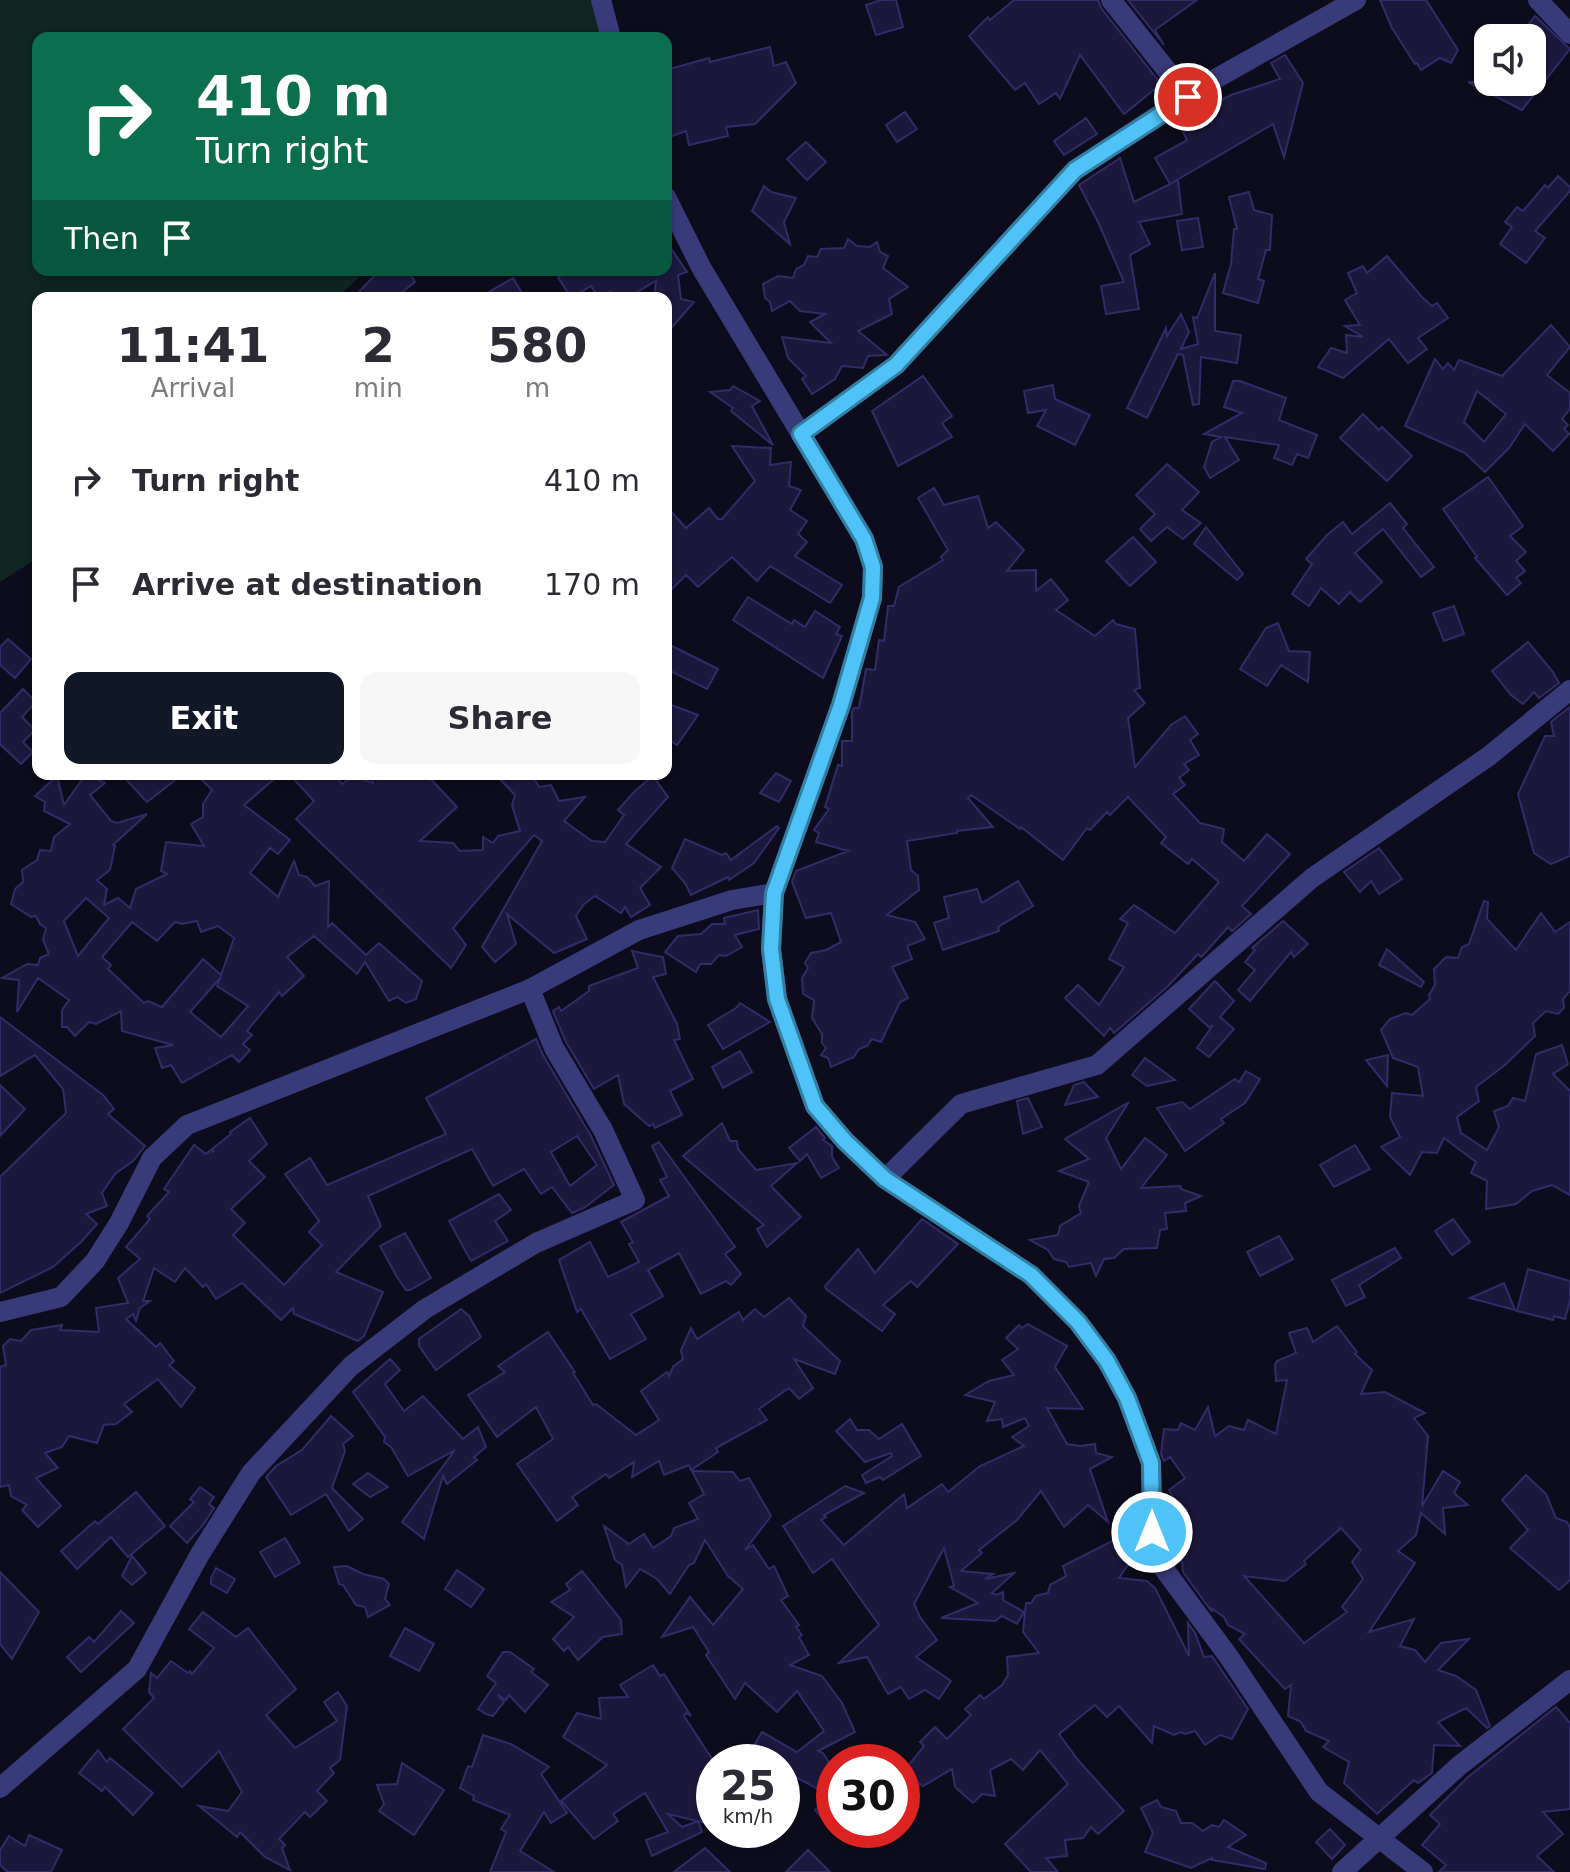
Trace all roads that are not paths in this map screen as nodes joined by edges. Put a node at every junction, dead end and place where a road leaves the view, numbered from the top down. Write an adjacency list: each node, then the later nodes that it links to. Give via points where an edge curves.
1 (601, 0): 5 (street)
2 (1111, 0): 7 (street)
3 (1356, 0): 7 (street)
4 (1538, 0): 6 (street)
5 (609, 32)
6 (1570, 34)
7 (1188, 97): 9 (street, via 1075,170 896,365)
8 (672, 209): 9 (street)
9 (801, 434): 11 (street, via 864,539 873,567 872,598 841,705)
10 (1570, 690): 13 (street, via 1489,756 1312,878 1097,1065 961,1104)
11 (774, 893): 12 (street, via 732,900 639,930); 13 (street, via 771,949 777,999 815,1106)
12 (530, 989): 14 (street, via 187,1125 152,1158 95,1261 61,1297); 16 (street, via 554,1048 603,1130 635,1200 536,1243 425,1309 351,1366 251,1473 137,1669)
13 (885, 1179): 17 (street, via 1031,1275 1078,1322 1127,1398 1151,1463 1150,1550 1319,1792)
14 (0, 1312)
15 (1570, 1680): 17 (street, via 1460,1765)
16 (0, 1788)
17 (1379, 1838): 18 (street); 19 (street)
18 (1342, 1872)
19 (1423, 1872)

